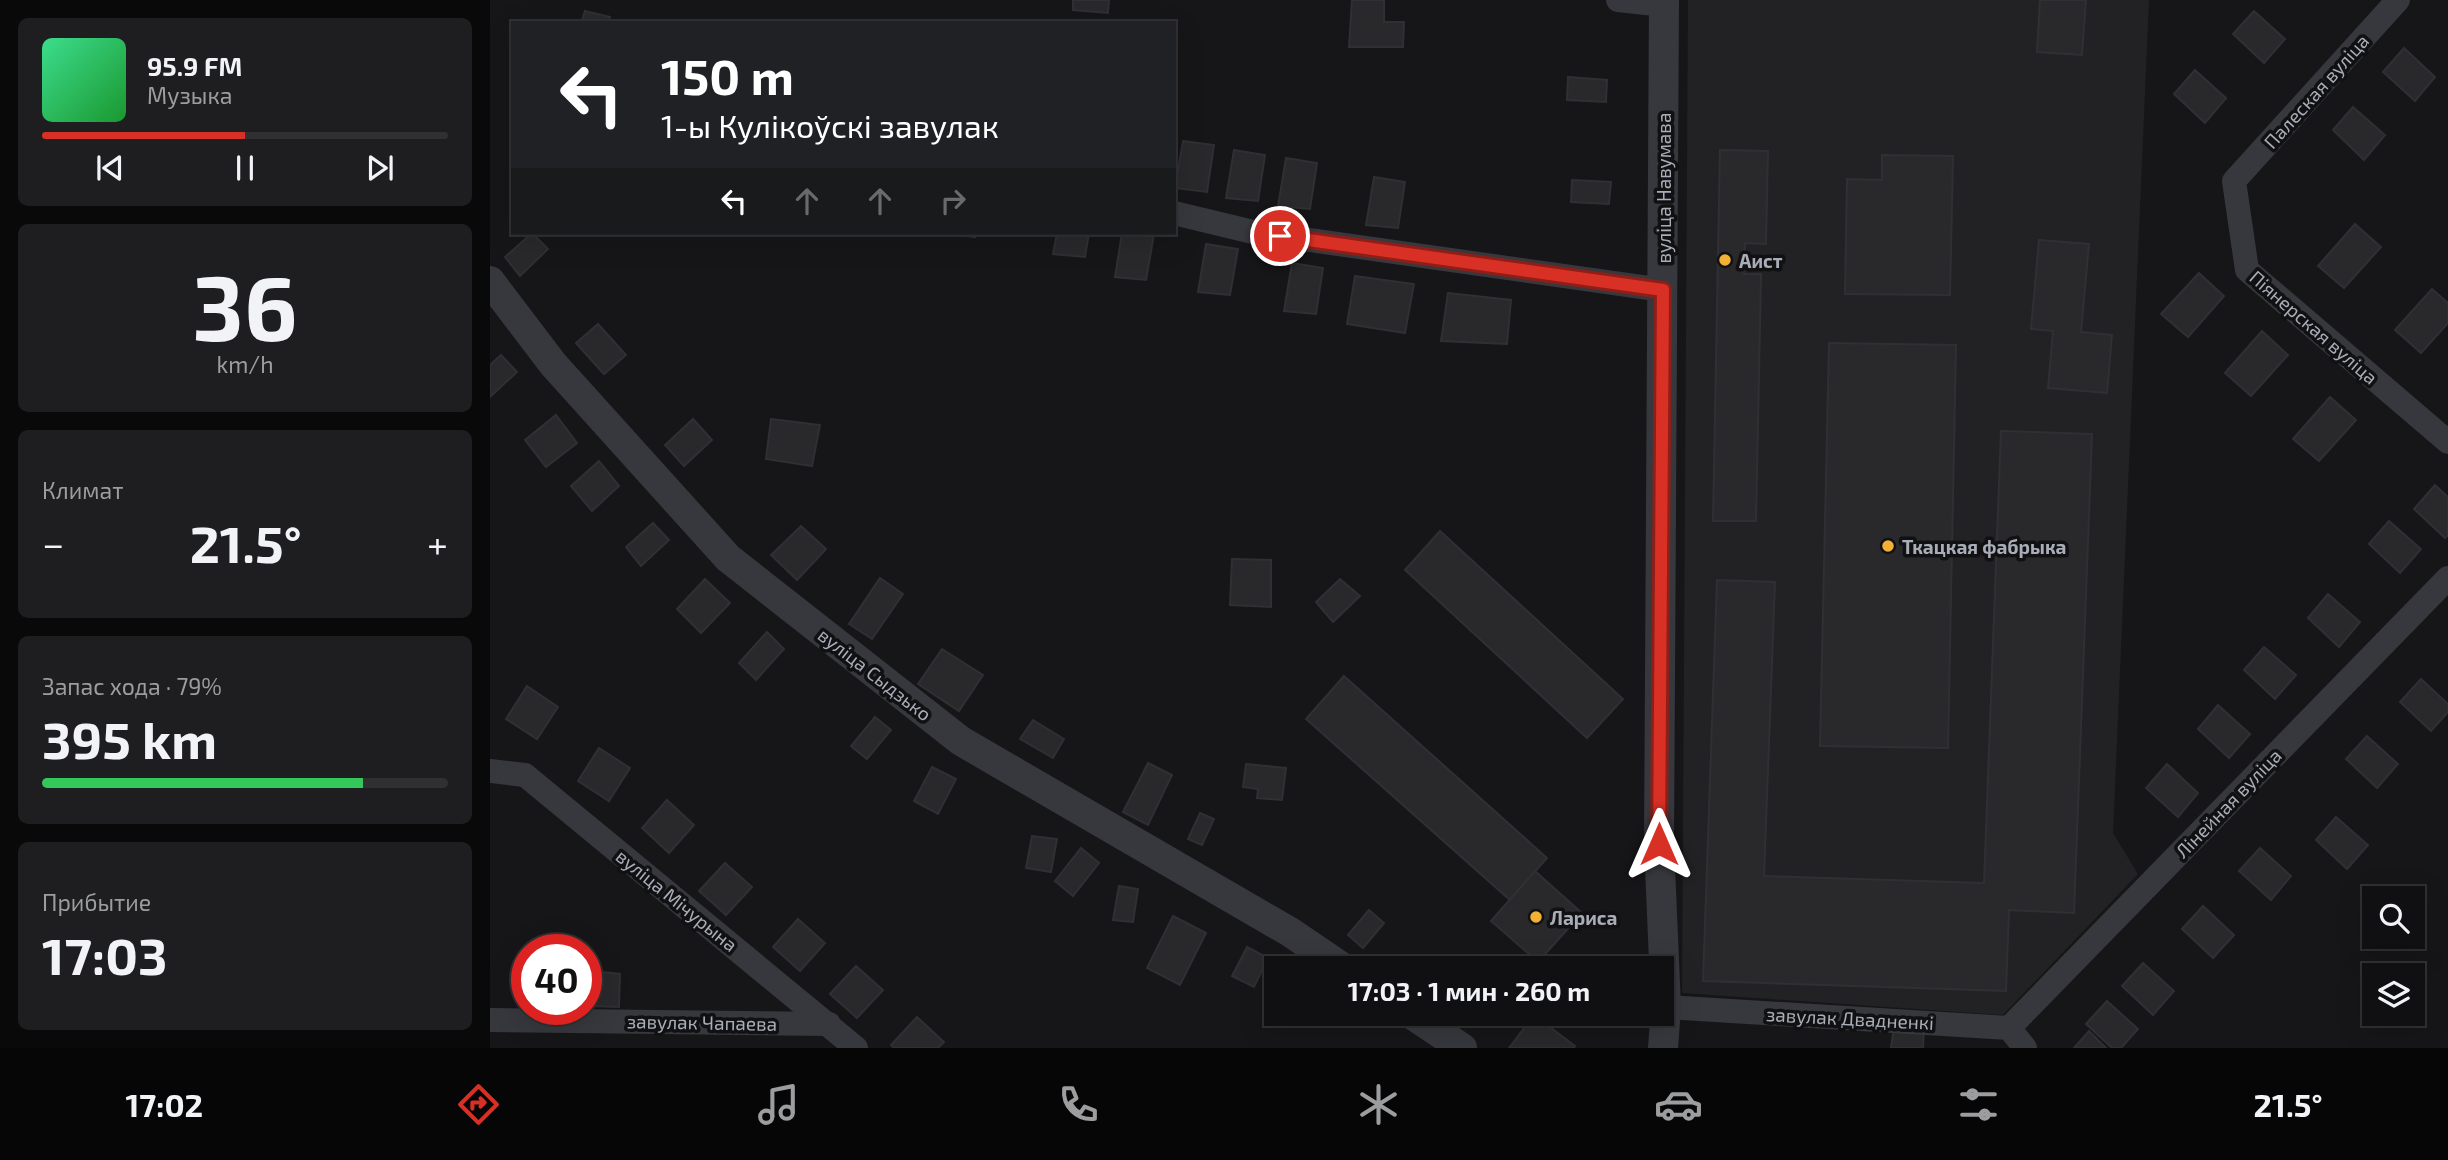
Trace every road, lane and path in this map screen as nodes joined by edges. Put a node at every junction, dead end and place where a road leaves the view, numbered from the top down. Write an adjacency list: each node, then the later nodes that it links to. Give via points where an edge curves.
1 (1618, 0): 3 (street)
2 (2398, 0): 4 (street, Палеская вуліца)
3 (1664, 2): 7 (street, вуліца Навумава)
4 (2234, 181): 8 (street, Піянерская вуліца, via 2247,270)
5 (1176, 213): 7 (street, via 1253,232)
6 (490, 282): 11 (street, вуліца Сыдзько, via 553,364 728,558 961,741)
7 (1663, 290): 12 (street, вуліца Навумава, via 1659,844)
8 (2448, 442)
9 (2448, 578): 18 (street, Лінейная вуліца)
10 (490, 771): 15 (street, вуліца Мічурына, via 525,775)
11 (1325, 956)
12 (1664, 956)
13 (1674, 1007): 18 (street, завулак Двадненкі)
14 (490, 1020): 15 (street, завулак Чапаева)
15 (830, 1024): 19 (street, вуліца Мічурына)
16 (1429, 1026): 20 (street)
17 (1665, 1026): 21 (street, вуліца Навумава)
18 (2009, 1028): 22 (street)
19 (856, 1048)
20 (1462, 1048)
21 (1663, 1048)
22 (2025, 1048)

